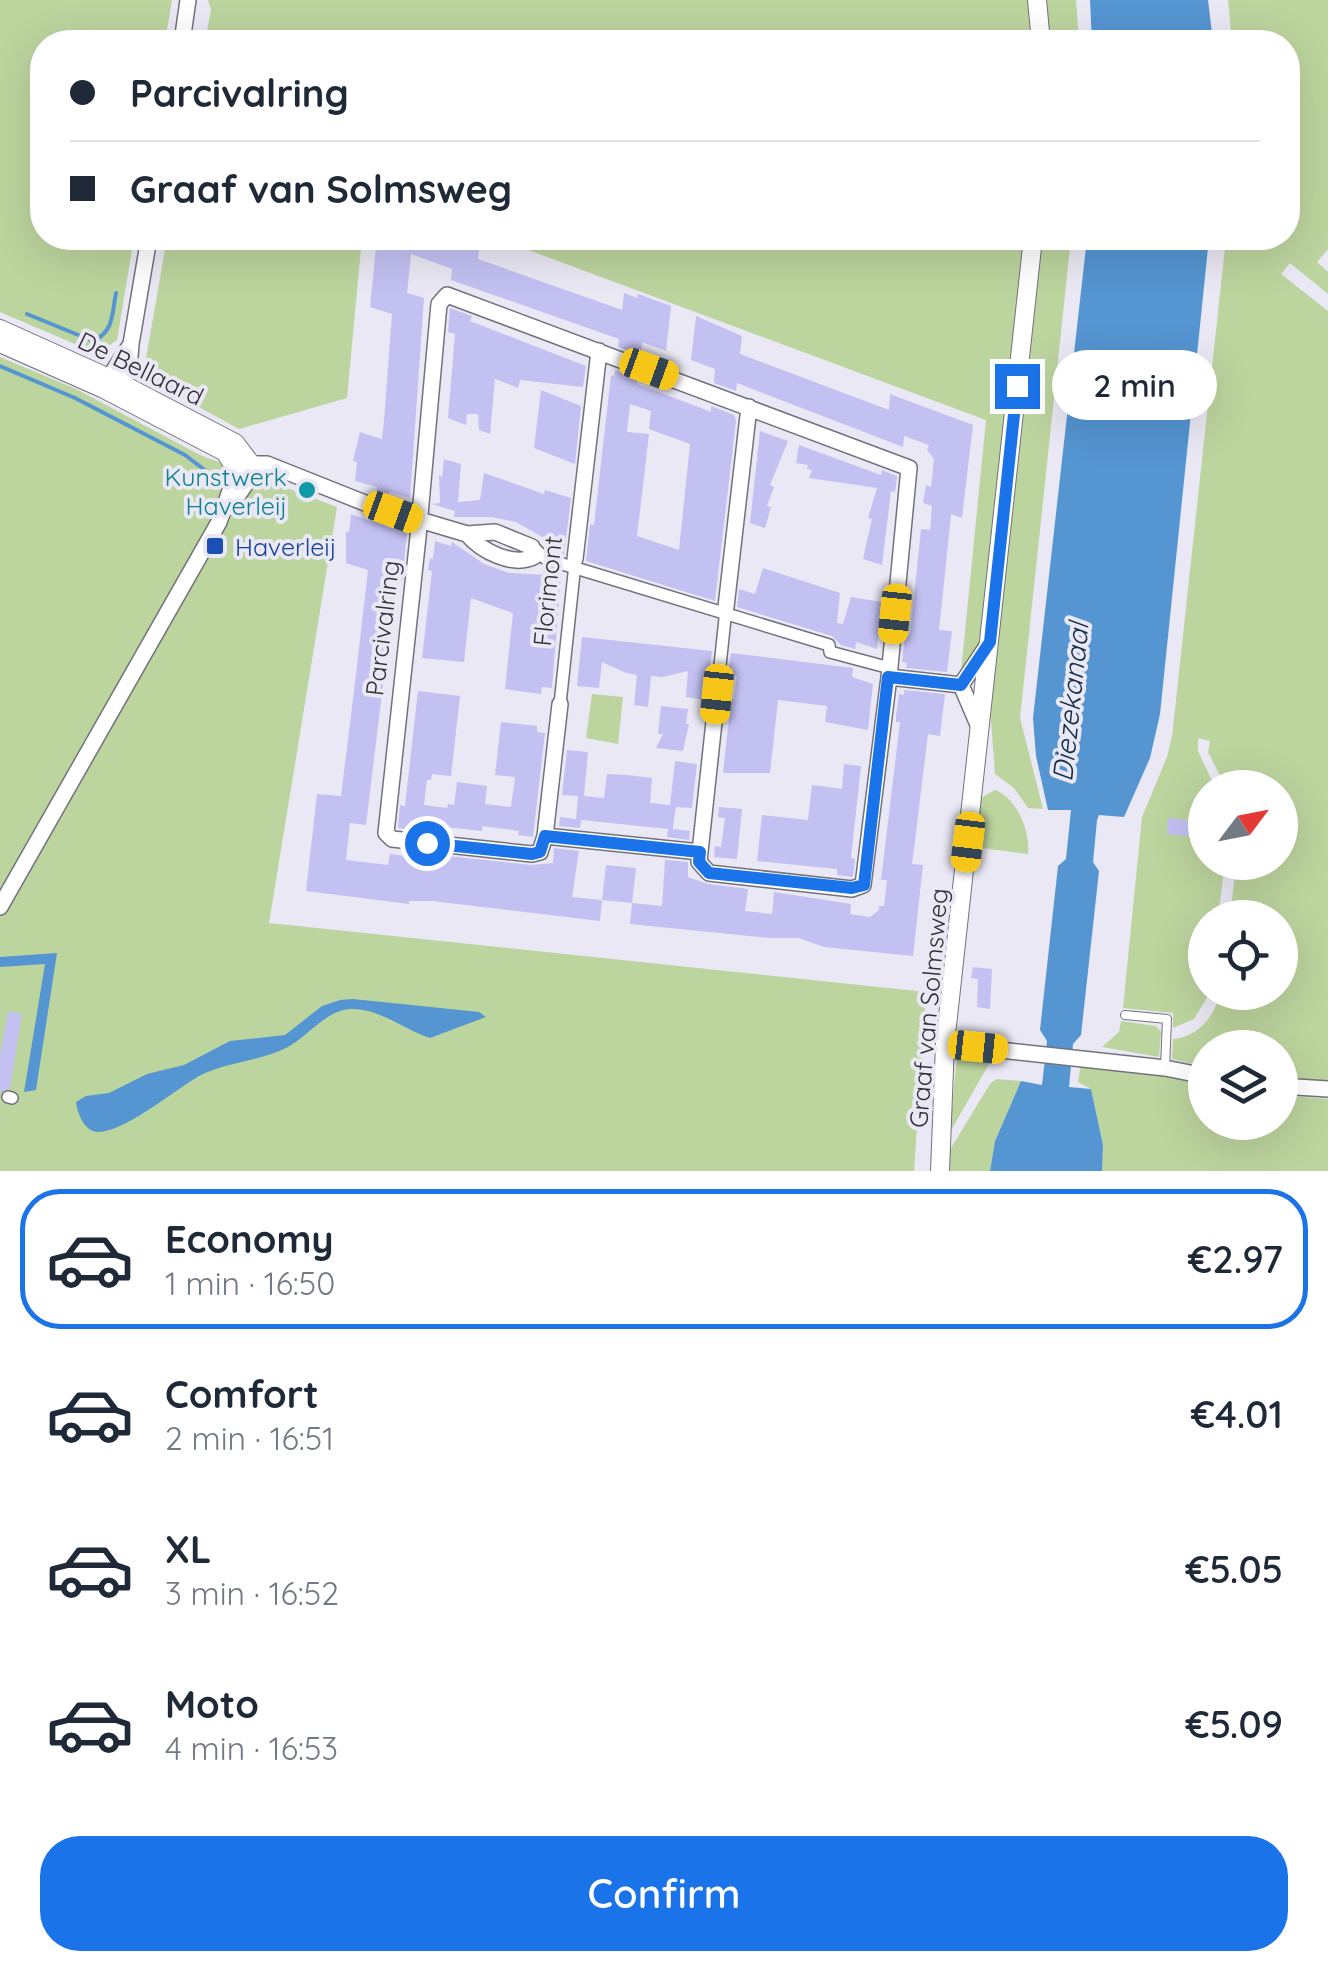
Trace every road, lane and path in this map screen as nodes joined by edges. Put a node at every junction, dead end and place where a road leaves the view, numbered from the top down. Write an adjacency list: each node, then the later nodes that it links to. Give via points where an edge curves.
1 (188, 0): 3 (street)
2 (1038, 0): 4 (street)
3 (184, 30)
4 (1040, 30)
5 (147, 250): 10 (street, via 131,361)
6 (1032, 250): 19 (street, Graaf van Solmsweg)
7 (0, 329): 10 (street, De Bellaard)
8 (0, 343): 10 (street, De Bellaard)
9 (599, 351): 11 (street, Parcivalring); 15 (street, Parcivalring, via 443,297); 17 (street, Florimont)
10 (112, 386): 12 (street, De Bellaard, via 236,443)
11 (749, 407): 18 (street); 20 (street, Parcivalring, via 908,468)
12 (246, 470): 13 (street, via 267,464); 27 (street)
13 (370, 505)
14 (393, 512): 15 (street)
15 (418, 521): 16 (street, via 467,534 495,532); 25 (street, Parcivalring, via 386,833 392,839 532,854 540,852)
16 (532, 547): 17 (street, via 546,559)
17 (575, 563): 18 (street); 23 (street, Florimont)
18 (726, 611): 20 (street); 22 (street)
19 (990, 642): 21 (street, Graaf van Solmsweg); 24 (street, Graaf van Solmsweg)
20 (889, 672): 21 (street); 26 (street, Parcivalring, via 864,885 709,873)
21 (961, 685): 24 (street)
22 (717, 694): 26 (street)
23 (560, 704): 25 (street, Florimont)
24 (981, 730): 29 (street, Graaf van Solmsweg)
25 (545, 836): 26 (street, Parcivalring)
26 (700, 852)
27 (0, 908)
28 (1125, 1015): 30 (lane, via 1166,1019)
29 (945, 1044): 30 (street); 34 (street, Graaf van Solmsweg)
30 (1165, 1068): 31 (street)
31 (1188, 1073)
32 (1298, 1088): 33 (street)
33 (1328, 1090)
34 (940, 1171)

